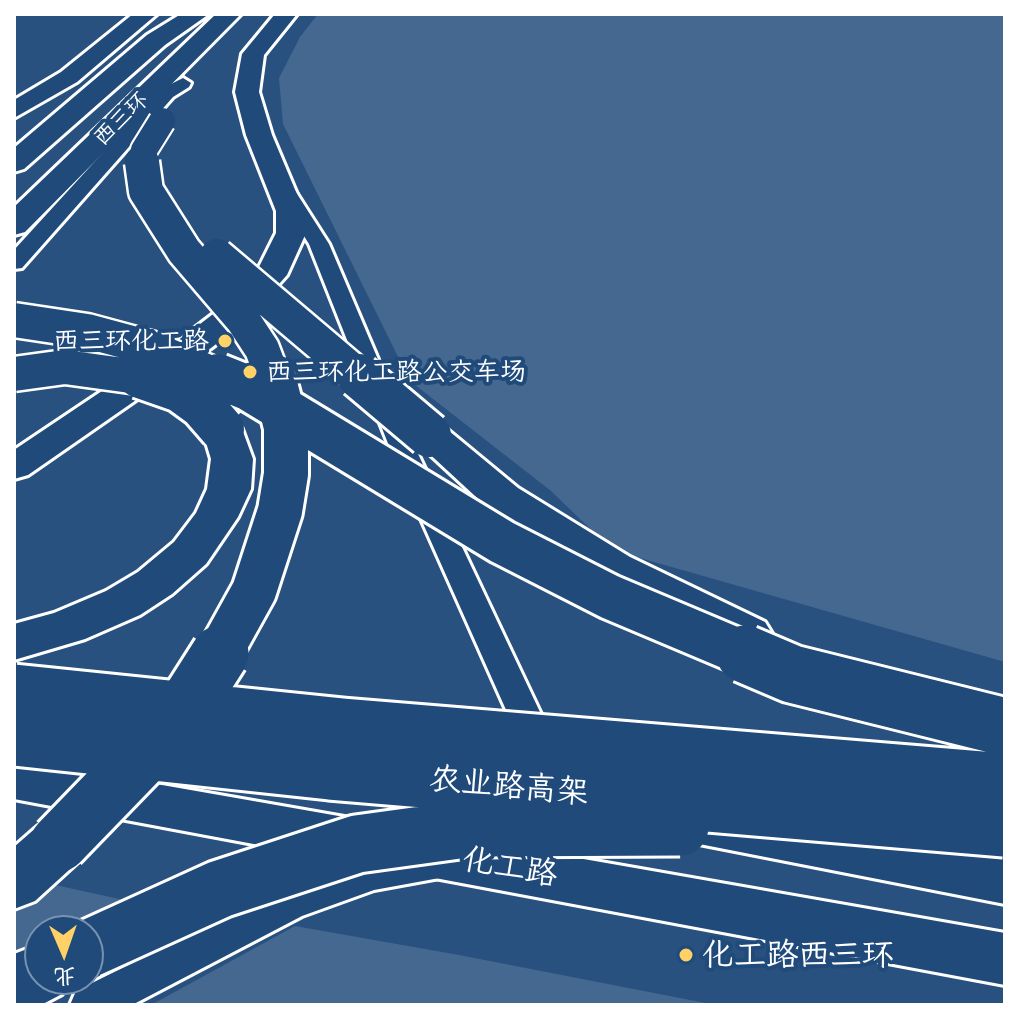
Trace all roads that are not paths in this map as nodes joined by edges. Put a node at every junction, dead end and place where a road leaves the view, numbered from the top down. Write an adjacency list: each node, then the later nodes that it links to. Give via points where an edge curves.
1 (146, 14): 8 (main road, via 69,77)
2 (229, 14): 5 (highway, 西三环)
3 (259, 14): 7 (highway, via 215,62)
4 (286, 14): 11 (main road, via 253,54 247,92)
5 (202, 20): 6 (highway, 西三环); 7 (highway); 7 (highway, 西三环)
6 (95, 101): 9 (highway); 10 (highway); 12 (highway, 西三环)
7 (164, 102): 13 (highway, 西三环); 14 (street, via 167,93); 21 (highway, bridge, via 151,167 174,217 503,498 614,568 729,626 811,663); 30 (highway, bridge, via 144,150 146,191 184,251 243,320 270,367 287,451 280,511 254,591 178,720)
8 (14, 111)
9 (14, 151)
10 (14, 163)
11 (283, 188): 17 (main road, via 291,233 271,275 254,295 176,357); 25 (street, via 319,244 406,456 548,766 574,789)
12 (14, 191)
13 (14, 225)
14 (14, 263)
15 (14, 320): 21 (highway, bridge, via 150,348 248,388 502,542 610,597 792,674)
16 (14, 374): 18 (highway, bridge, via 99,369 180,390 222,429 232,459 229,489 216,517 190,553 155,583 68,627)
17 (14, 467)
18 (14, 642)
19 (14, 693): 24 (highway, 农业路高架, bridge, via 343,727)
20 (14, 705): 25 (main road)
21 (1000, 726)
22 (14, 737): 26 (highway, 农业路高架, bridge, via 330,771)
23 (14, 779): 28 (main road, 化工路)
24 (1005, 782)
25 (623, 812): 29 (main road)
26 (1005, 828)
27 (1005, 845): 31 (highway, bridge, via 784,829 583,825 413,835 297,861)
28 (485, 862): 32 (main road, 化工路); 33 (street, via 374,874 289,904)
29 (1005, 880)
30 (14, 883)
31 (104, 941)
32 (1005, 959)
33 (91, 1005)

